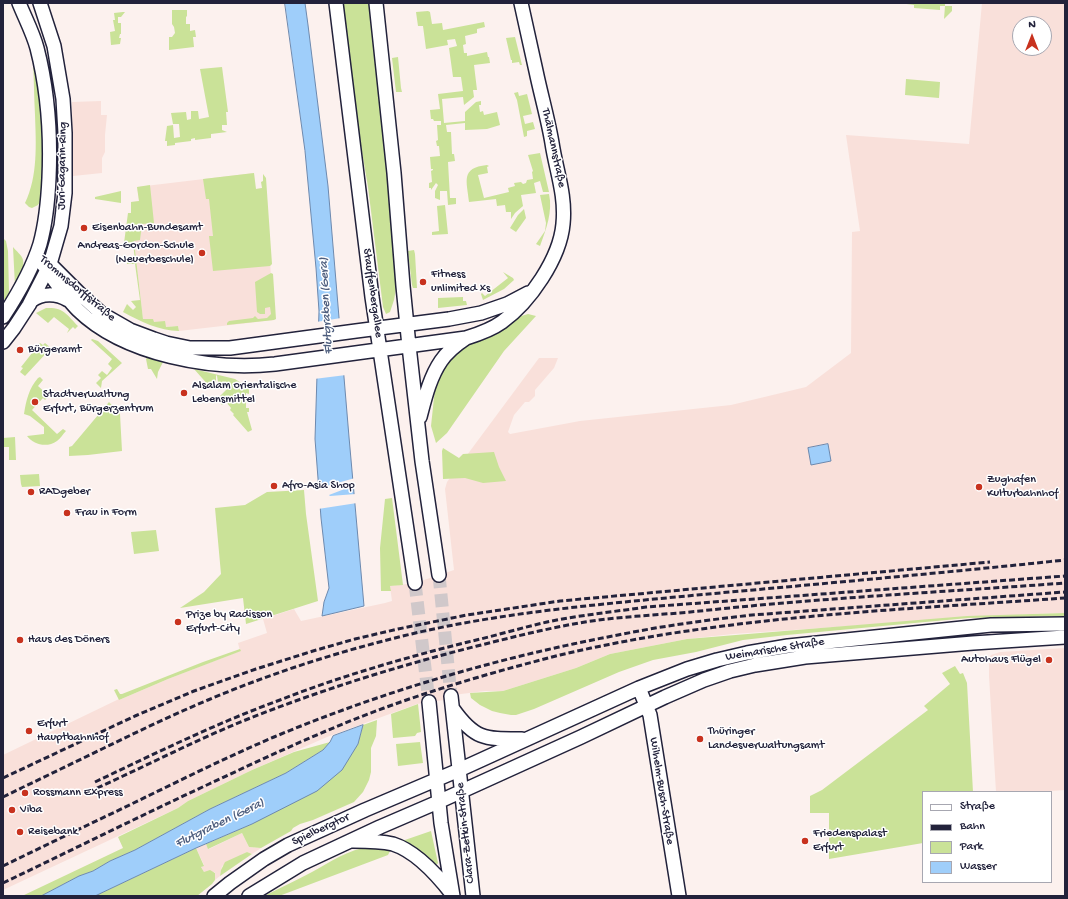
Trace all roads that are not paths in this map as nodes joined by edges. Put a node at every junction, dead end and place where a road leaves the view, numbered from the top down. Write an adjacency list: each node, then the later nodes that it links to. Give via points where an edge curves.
1 (20, 3): 6 (main road, Juri-Gagarin-Ring, via 37,48 46,94 49,131 48,199 45,224)
2 (40, 3): 7 (main road, Juri-Gagarin-Ring, via 54,46 63,99 65,134 61,226)
3 (336, 3): 13 (main road, Stauffenbergallee)
4 (376, 3): 12 (main road)
5 (521, 3): 8 (main road, Thälmannstraße, via 562,192 562,233 545,274)
6 (36, 255): 7 (main road, Trommsdorffstraße); 11 (main road, Juri-Gagarin-Ring, via 19,293)
7 (48, 267): 9 (main road, Trommsdorffstraße); 10 (main road, Juri-Gagarin-Ring); 16 (main road, Trommsdorffstraße, via 102,314 136,333 190,348 230,348)
8 (534, 289): 12 (main road, Thälmannstraße, via 507,304 481,313); 14 (main road, Thälmannstraße, via 502,322)
9 (68, 300): 10 (main road, via 47,294); 19 (main road, Trommsdorffstraße, via 100,328 129,344 201,363)
10 (31, 301): 15 (main road, Juri-Gagarin-Ring)
11 (3, 317)
12 (407, 325): 13 (main road, Thälmannstraße); 17 (main road)
13 (377, 328): 16 (main road, Trommsdorffstraße); 18 (main road, Stauffenbergallee)
14 (466, 338): 17 (main road, Thälmannstraße); 20 (main road, via 442,360 428,389)
15 (3, 342)
16 (256, 344): 19 (main road, via 263,347 267,354 263,362)
17 (409, 346): 18 (main road, Thälmannstraße); 20 (main road)
18 (380, 349): 19 (main road, Trommsdorffstraße); 22 (main road, Stauffenbergallee)
19 (257, 366)
20 (418, 423): 21 (main road)
21 (439, 575)
22 (415, 583)
23 (1065, 624): 25 (main road, Weimarische Straße, via 985,626 788,646 716,660)
24 (1065, 637): 27 (main road, Weimarische Straße, via 895,649 755,665 704,680)
25 (639, 688): 27 (main road, Wilhelm-Busch-Straße); 28 (main road, Weimarische Straße)
26 (429, 702): 30 (main road)
27 (646, 706): 31 (main road, Weimarische Straße); 38 (main road, Wilhelm-Busch-Straße, via 650,715)
28 (527, 739): 29 (main road, Weimarische Straße); 29 (main road, via 493,739 482,736 464,723 451,702)
29 (459, 770): 30 (main road, Weimarische Straße); 31 (main road, Clara-Zetkin-Straße)
30 (437, 780): 32 (main road); 34 (main road, Spielbergtor, via 288,845 264,859)
31 (462, 790): 32 (main road, Spielbergtor); 37 (main road, Clara-Zetkin-Straße)
32 (438, 802): 33 (main road, Spielbergtor); 36 (main road, Clara-Zetkin-Straße)
33 (349, 842): 35 (main road, Spielbergtor, via 303,863); 36 (main road, via 382,842 409,852 427,866)
34 (214, 896)
35 (248, 896)
36 (453, 896)
37 (473, 896)
38 (679, 896)

